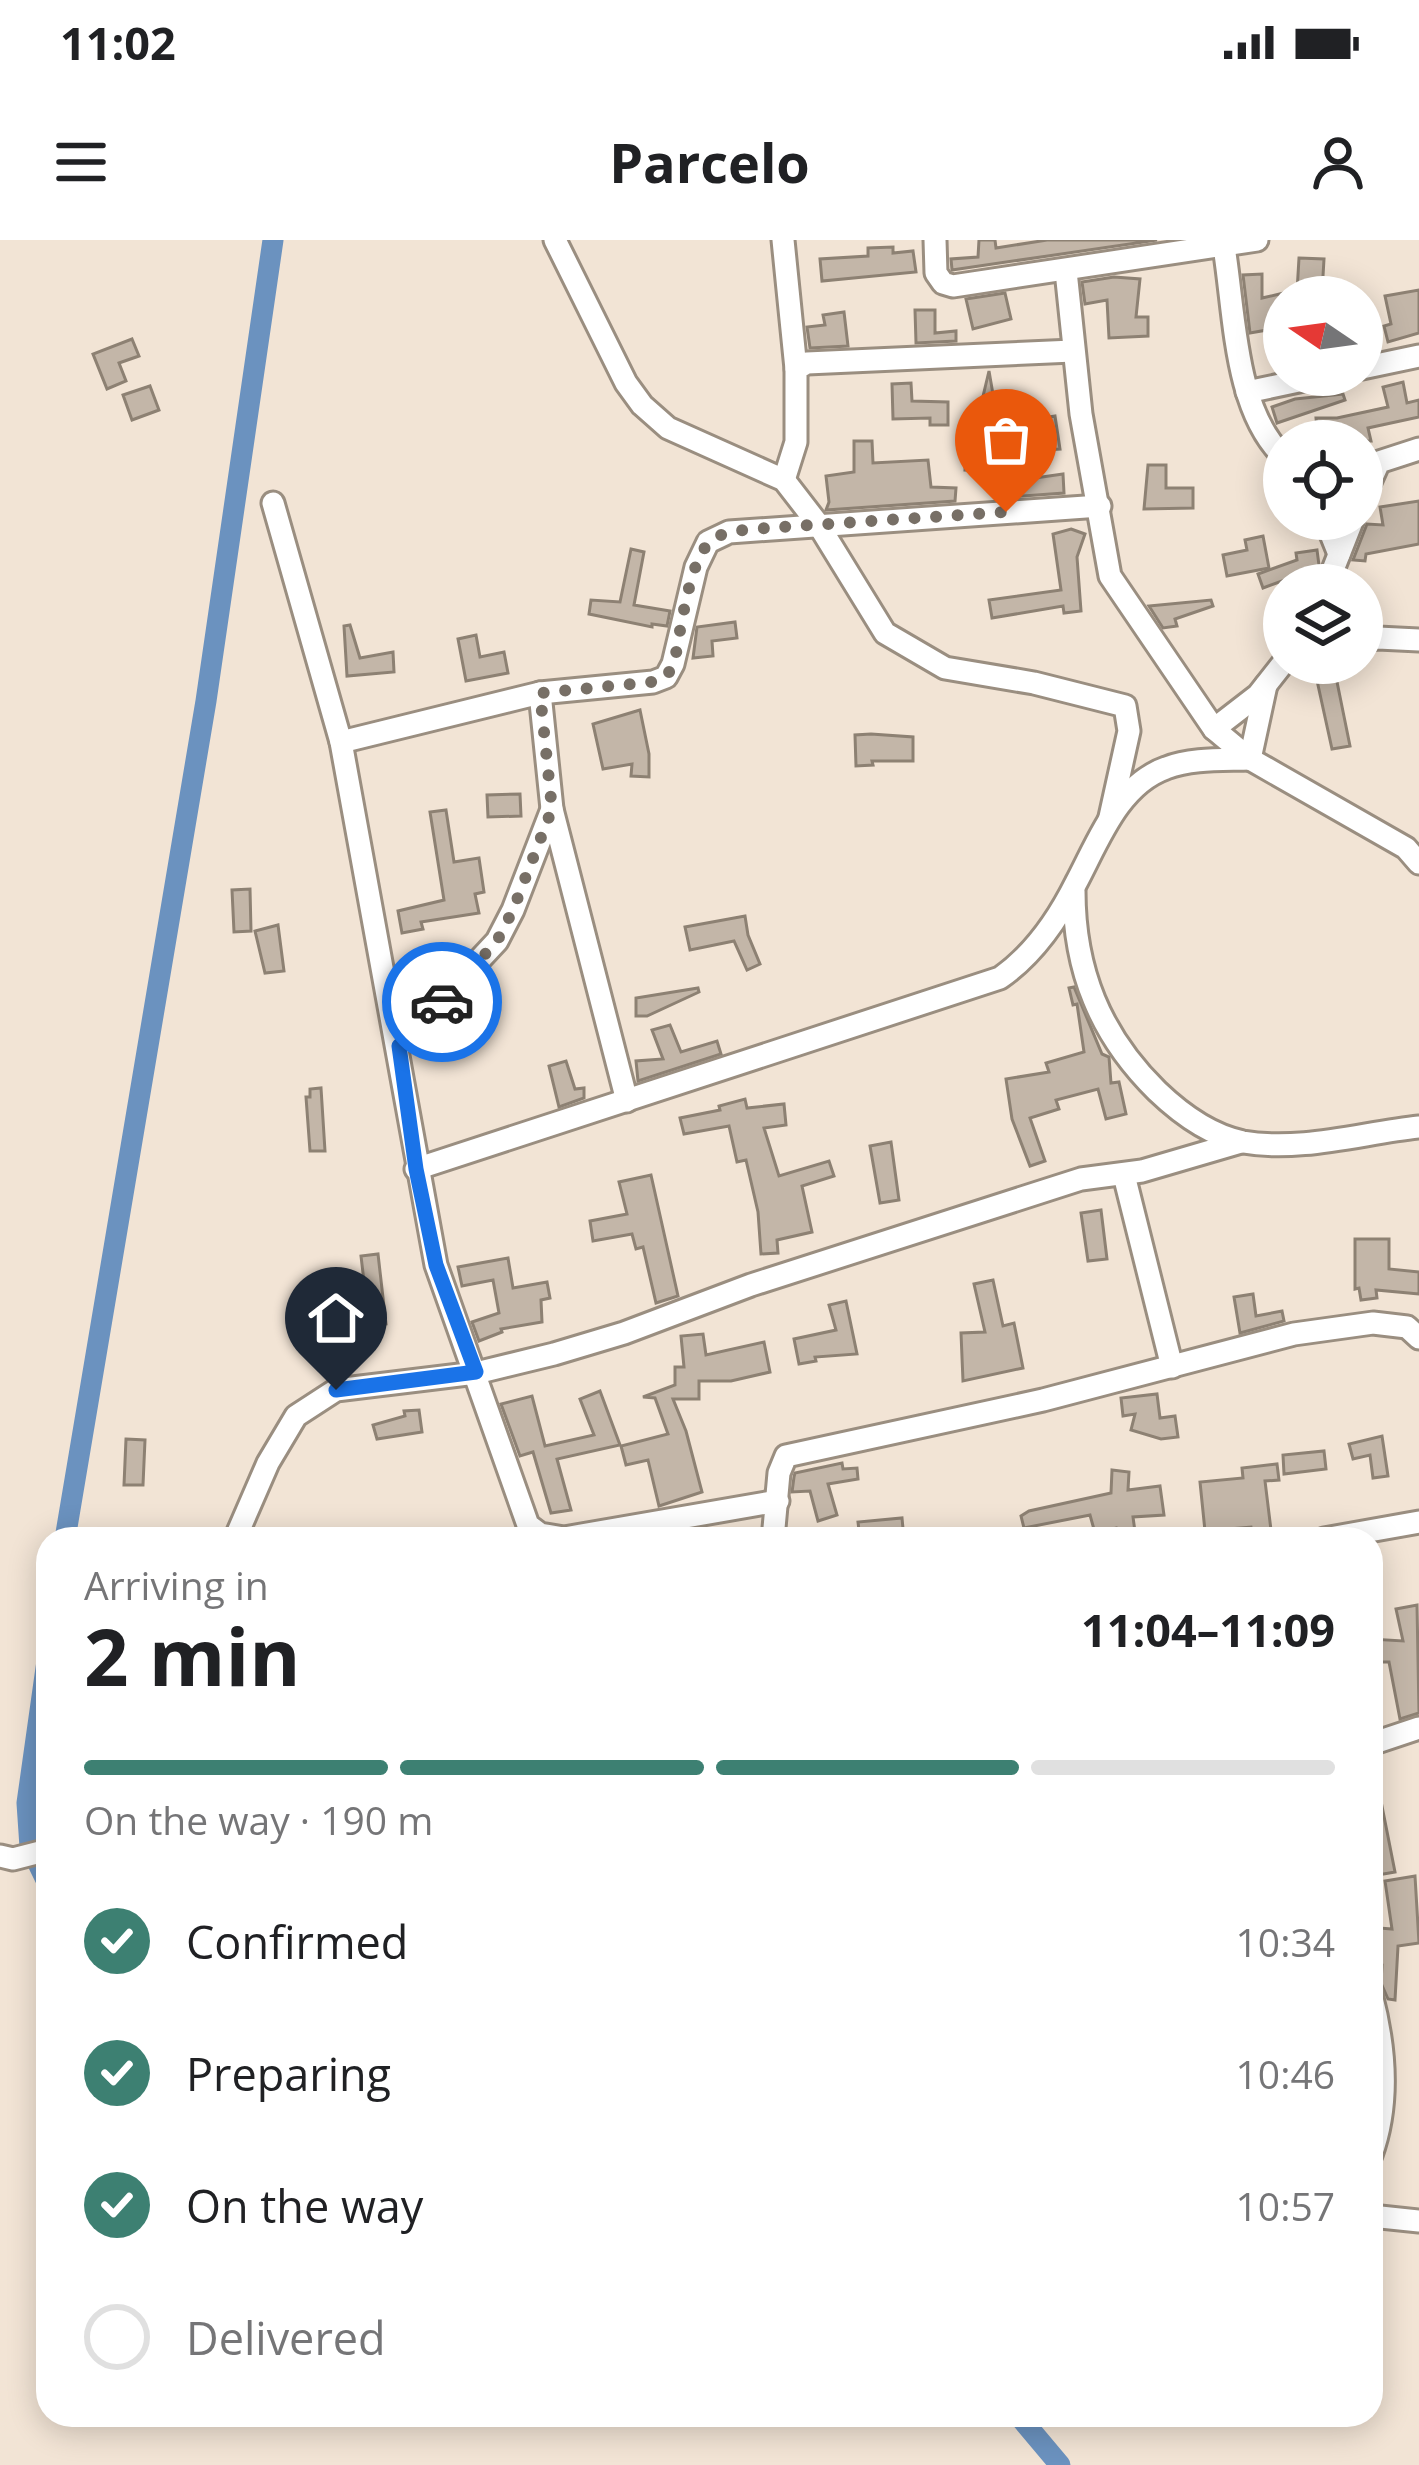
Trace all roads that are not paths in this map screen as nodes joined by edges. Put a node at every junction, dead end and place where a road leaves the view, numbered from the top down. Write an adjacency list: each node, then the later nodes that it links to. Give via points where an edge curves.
1 (555, 240): 16 (street, via 642,405 668,428)
2 (782, 240): 10 (street)
3 (935, 240): 6 (street, via 936,273 952,286)
4 (1257, 240): 5 (street)
5 (1224, 248): 6 (street); 12 (street)
6 (1066, 271): 7 (street)
7 (1073, 351): 10 (street); 18 (street)
8 (1419, 356): 9 (street)
9 (1383, 364)
10 (796, 369): 16 (street, via 796,442)
11 (1263, 389): 12 (street)
12 (1247, 392): 13 (street)
13 (1263, 432)
14 (1419, 449): 15 (street)
15 (1383, 461)
16 (784, 480): 19 (street)
17 (274, 502): 29 (street)
18 (1100, 506): 19 (street); 28 (street, via 1110,576)
19 (818, 524): 27 (street, via 729,532 709,542 666,677); 32 (street, via 885,633 946,668 1125,706 1129,731)
20 (1333, 540): 22 (street)
21 (1345, 540): 22 (street)
22 (1339, 554): 23 (street)
23 (1335, 564)
24 (1383, 638): 25 (street)
25 (1419, 640)
26 (1266, 685): 28 (street); 30 (street)
27 (540, 693): 29 (street); 31 (street)
28 (1214, 729): 30 (street)
29 (341, 742): 35 (street)
30 (1250, 759): 32 (street, via 1162,769); 33 (street)
31 (552, 809): 35 (street, via 497,941); 36 (street)
32 (1109, 820): 34 (street)
33 (1415, 853)
34 (1075, 887): 36 (street, via 1046,933 1000,977); 38 (street, via 1074,933 1100,1019 1131,1065 1185,1118)
35 (399, 1046): 39 (street)
36 (627, 1101): 39 (street)
37 (1419, 1126): 38 (street, via 1324,1142)
38 (1240, 1142): 40 (street)
39 (416, 1169): 43 (street, via 436,1265)
40 (1124, 1175): 42 (street); 43 (street, via 1081,1179 624,1333)
41 (1419, 1338): 42 (street, via 1407,1327 1373,1323 1294,1334)
42 (1172, 1367): 44 (street, via 786,1456)
43 (476, 1372): 46 (street, via 336,1390 296,1415); 47 (street)
44 (778, 1501): 48 (street); 49 (street)
45 (1419, 1522): 50 (street)
46 (240, 1527)
47 (530, 1527)
48 (628, 1527)
49 (775, 1527)
50 (1383, 1528)
51 (1419, 1727): 52 (street)
52 (1383, 1740)
53 (1383, 2217): 54 (street)
54 (1419, 2221)

